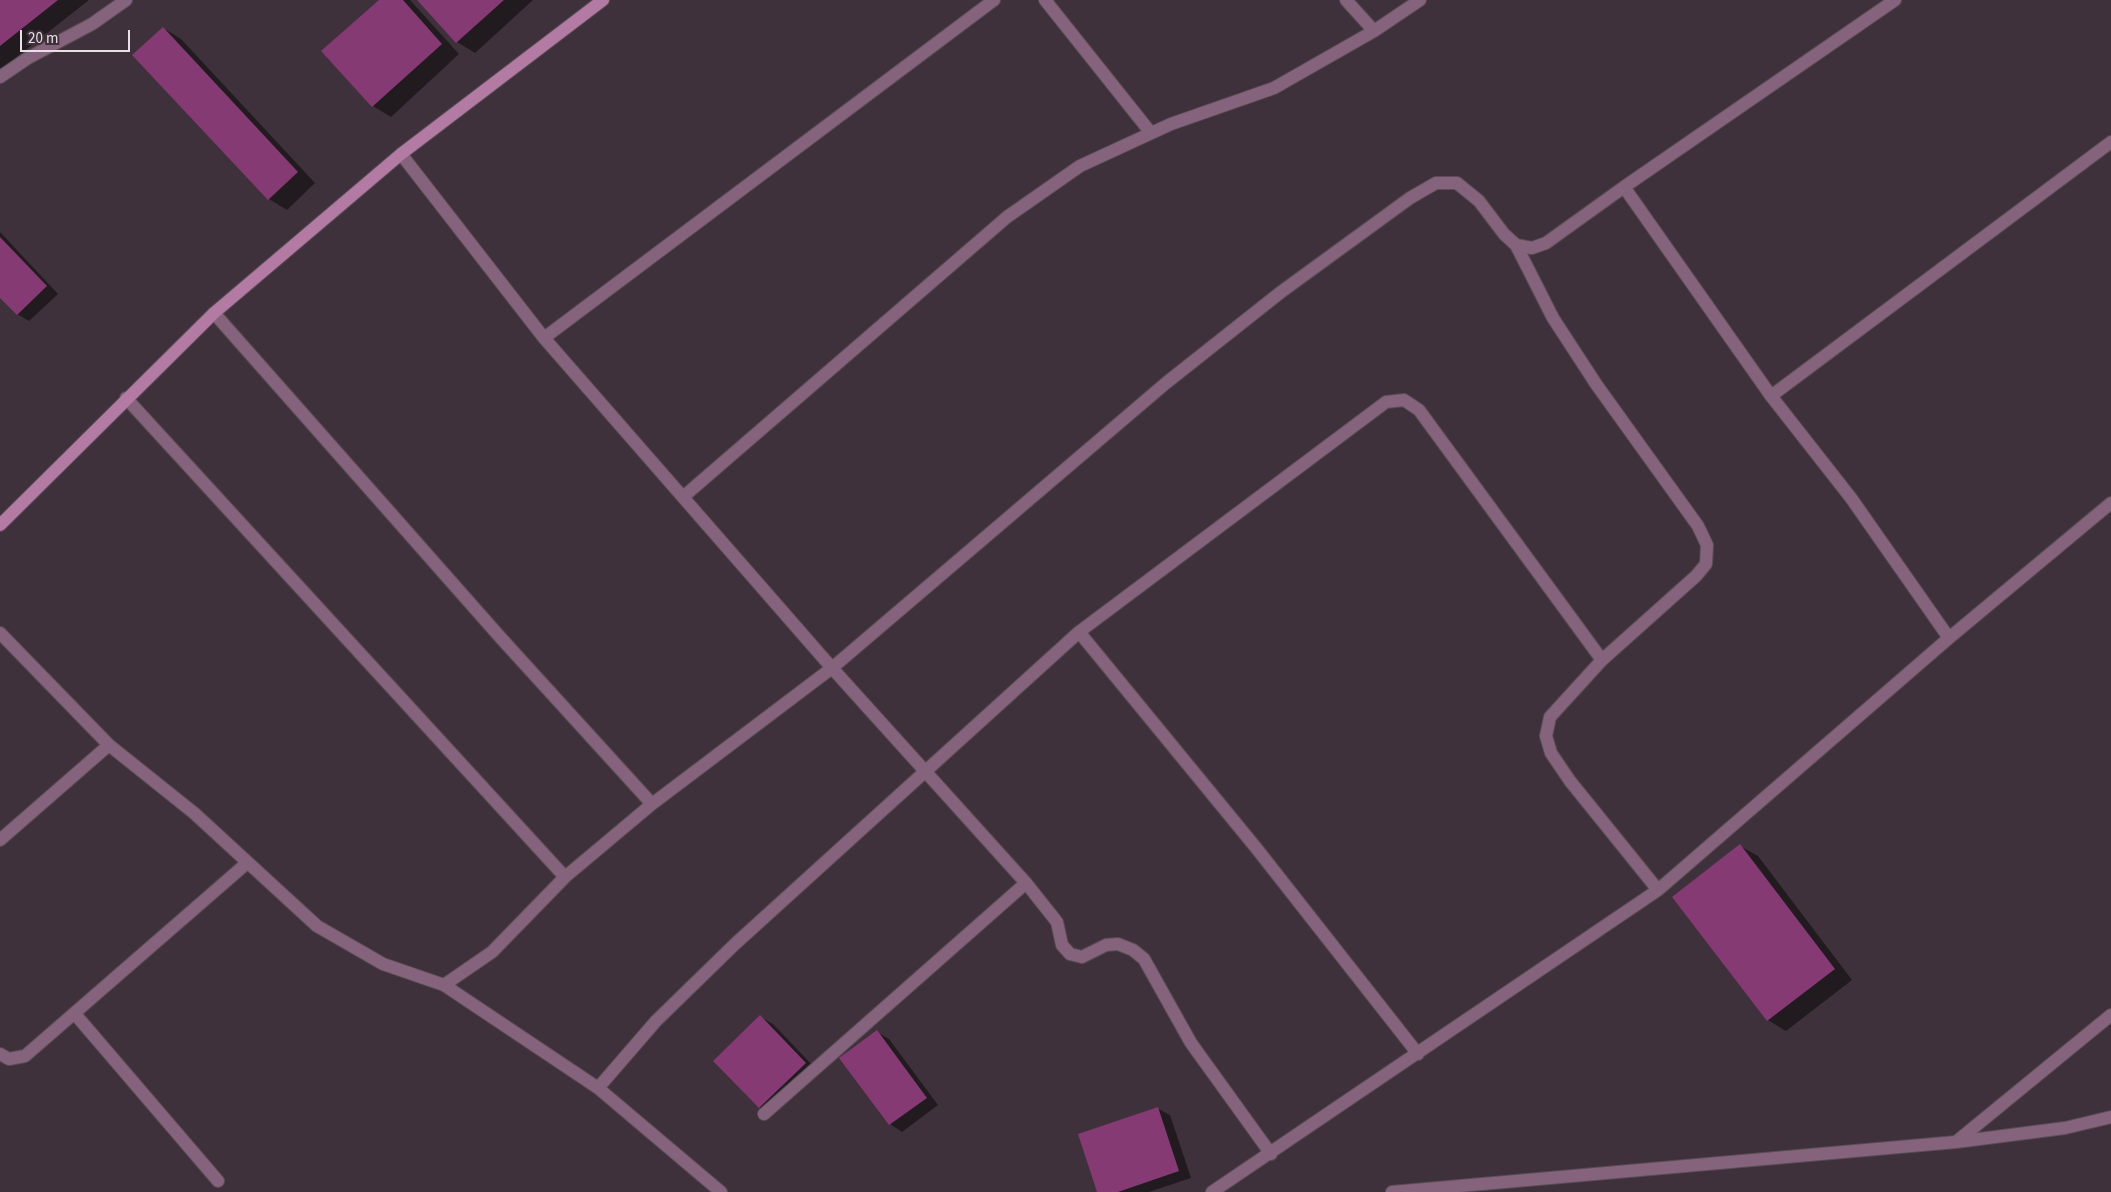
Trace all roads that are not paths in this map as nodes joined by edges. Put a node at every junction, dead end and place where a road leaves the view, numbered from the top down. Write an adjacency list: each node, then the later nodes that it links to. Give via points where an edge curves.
1 (126, 0): 9 (street, via 92,24)
2 (603, 0): 12 (street)
3 (994, 0): 16 (street)
4 (1045, 0): 10 (street)
5 (1346, 0): 8 (street)
6 (1420, 0): 8 (street)
7 (1895, 0): 13 (street)
8 (1374, 31): 10 (street, via 1274,88)
9 (0, 77)
10 (1151, 133): 19 (street, via 1080,166 1007,217)
11 (2111, 142): 17 (street)
12 (401, 154): 15 (street); 16 (street)
13 (1624, 187): 14 (street, via 1546,243 1532,248); 17 (street)
14 (1516, 245): 25 (street, via 1552,318 1698,526 1707,545 1706,564 1696,576); 26 (street, via 1479,201 1457,183 1436,183 1410,198 1281,292 1166,383)
15 (214, 313): 18 (street); 29 (street)
16 (544, 338): 19 (street)
17 (1771, 396): 24 (street, via 1851,498)
18 (126, 398): 21 (street); 32 (street)
19 (683, 497): 26 (street)
20 (2111, 503): 24 (street)
21 (0, 525)
22 (1079, 632): 25 (street, via 1386,402 1404,400 1430,425); 28 (street); 39 (street, via 1257,849)
23 (0, 633): 27 (street)
24 (1949, 638): 34 (street)
25 (1602, 660): 34 (street, via 1550,717 1546,736 1551,753 1570,781)
26 (832, 668): 28 (street); 29 (street)
27 (109, 745): 30 (street); 31 (street, via 194,813)
28 (924, 771): 33 (street); 40 (street, via 735,944 656,1021)
29 (652, 804): 32 (street)
30 (0, 840)
31 (247, 864): 35 (street, via 317,926 383,964); 36 (street)
32 (566, 877): 35 (street, via 492,952)
33 (1026, 883): 41 (street); 44 (street, via 1057,922 1062,945 1070,954 1082,957 1106,945 1118,944 1144,959 1190,1043)
34 (1658, 890): 39 (street)
35 (444, 985): 40 (street)
36 (75, 1014): 38 (street, via 25,1056 9,1059); 45 (street)
37 (2111, 1015): 43 (street)
38 (0, 1054)
39 (1418, 1054): 44 (street)
40 (598, 1088): 46 (street)
41 (764, 1114)
42 (2111, 1117): 43 (street, via 2064,1128)
43 (1956, 1142): 48 (street)
44 (1271, 1154): 47 (street)
45 (218, 1181)
46 (721, 1192)
47 (1212, 1192)
48 (1392, 1192)

